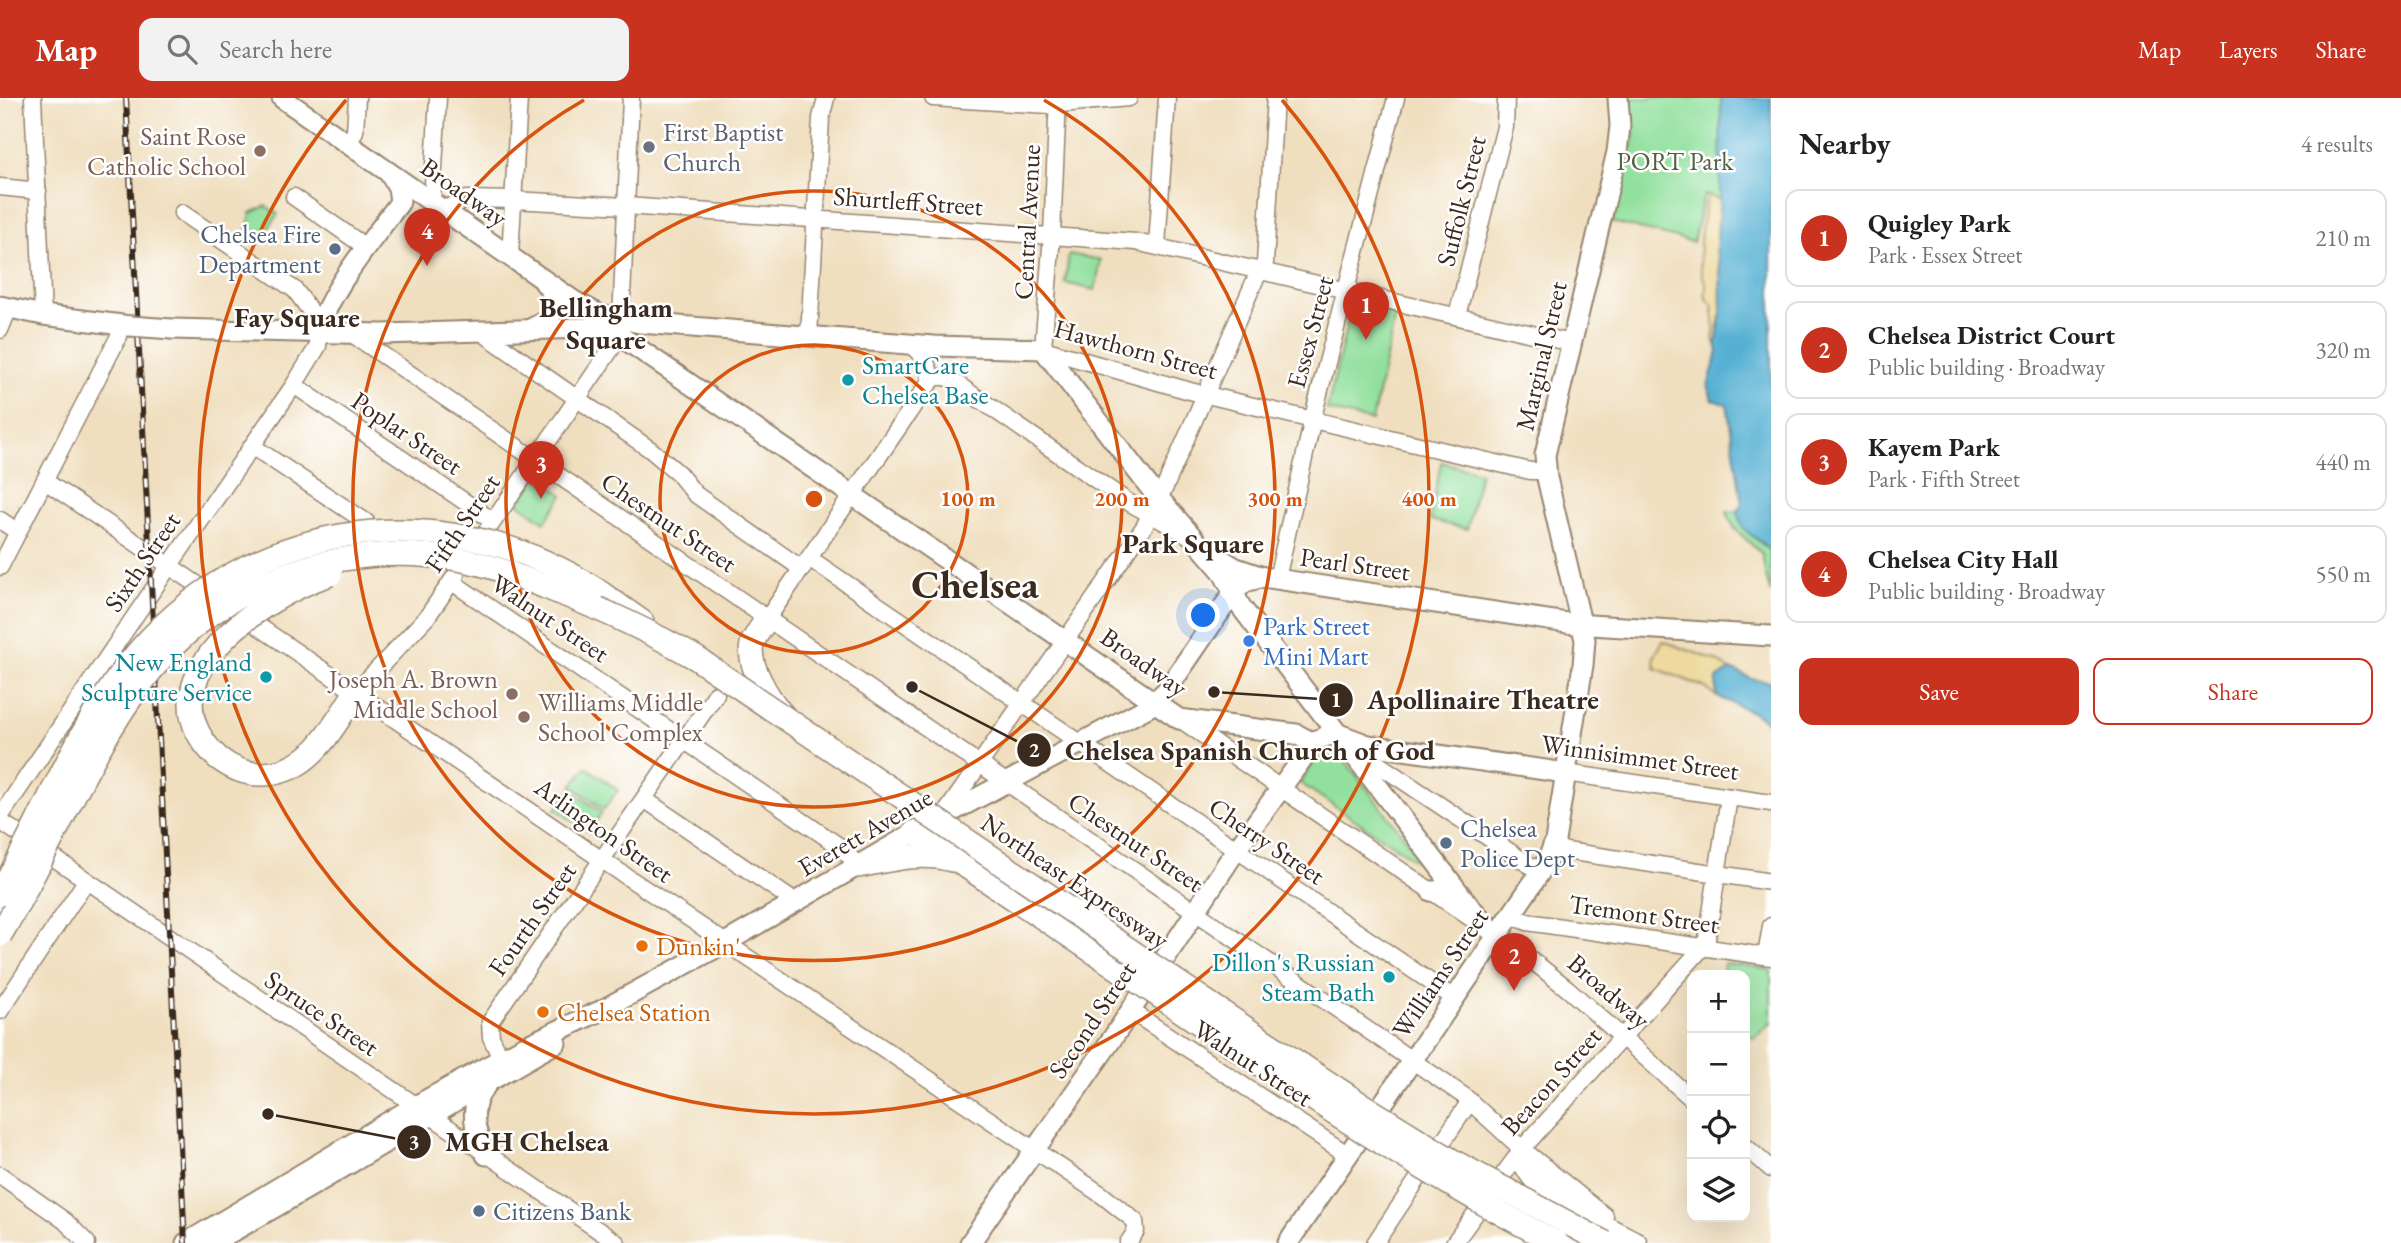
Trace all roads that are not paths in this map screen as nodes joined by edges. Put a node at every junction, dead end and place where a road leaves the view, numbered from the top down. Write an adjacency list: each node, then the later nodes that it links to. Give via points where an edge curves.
1 (33, 98): 19 (street)
2 (282, 98): 16 (main road, Broadway)
3 (357, 98): 16 (street, via 355,131)
4 (438, 98): 23 (street)
5 (519, 98): 21 (street)
6 (631, 98): 24 (street)
7 (826, 98): 26 (street)
8 (933, 98): 15 (street)
9 (1129, 98): 15 (street)
10 (1167, 98): 28 (street)
11 (1275, 98): 31 (street)
12 (1395, 98): 33 (street, Essex Street)
13 (1506, 98): 36 (street, Suffolk Street, via 1503,136)
14 (1618, 98): 45 (main road, Marginal Street, via 1617,152)
15 (1058, 101): 27 (street, Central Avenue)
16 (349, 144): 17 (main road, Broadway)
17 (386, 170): 22 (main road, via 398,187); 23 (main road, Broadway)
18 (0, 187): 19 (street)
19 (38, 191): 35 (street)
20 (294, 197): 29 (street)
21 (513, 200): 23 (street, Shurtleff Street, via 467,199); 24 (street, Shurtleff Street); 30 (street)
22 (400, 202): 23 (main road, via 415,199); 29 (main road)
23 (438, 206): 30 (main road, Broadway)
24 (626, 206): 26 (street, Shurtleff Street); 38 (street)
25 (182, 213): 42 (street, via 295,290 312,313)
26 (815, 220): 27 (street, Shurtleff Street); 44 (street)
27 (1052, 235): 28 (street, Shurtleff Street); 48 (street, Central Avenue)
28 (1157, 246): 31 (street, Shurtleff Street)
29 (361, 256): 42 (main road, via 326,307)
30 (510, 256): 32 (main road, Broadway)
31 (1262, 270): 33 (street, Shurtleff Street); 52 (street)
32 (539, 276): 38 (main road, Broadway); 40 (main road, via 554,295 555,309 546,321)
33 (1346, 290): 36 (street, Shurtleff Street); 54 (street, Essex Street)
34 (5, 307): 35 (main road); 39 (street)
35 (43, 315): 37 (main road)
36 (1457, 316): 45 (street, Shurtleff Street)
37 (126, 326): 42 (main road, bridge); 59 (street)
38 (621, 328): 40 (main road); 44 (main road, Hawthorn Street); 53 (street, Fifth Street); 60 (main road, Broadway)
39 (0, 330)
40 (528, 330): 41 (main road)
41 (480, 331): 43 (main road); 53 (street)
42 (319, 334): 43 (main road); 50 (street, Sixth Street, via 317,350)
43 (352, 334): 56 (street, Chestnut Street)
44 (809, 336): 46 (main road, Hawthorn Street)
45 (1571, 343): 57 (main road, Marginal Street, via 1548,438)
46 (909, 344): 47 (main road, Hawthorn Street); 51 (street, via 926,364 931,377)
47 (962, 348): 48 (main road, Hawthorn Street); 49 (street, via 942,357)
48 (1043, 349): 52 (street, Hawthorn Street); 58 (main road)
49 (947, 377): 51 (street, via 935,377); 61 (street)
50 (294, 385): 55 (street, Sixth Street); 64 (street, Poplar Street)
51 (928, 385): 60 (street)
52 (1206, 395): 54 (street, Hawthorn Street); 62 (street)
53 (576, 398): 56 (street, Fifth Street); 70 (street, Cherry Street, via 651,450 695,494)
54 (1313, 420): 57 (street, Hawthorn Street); 72 (street, Essex Street)
55 (252, 446): 65 (street); 69 (street, Sixth Street)
56 (534, 460): 64 (street, Fifth Street); 75 (street, Chestnut Street)
57 (1546, 471): 76 (main road, Marginal Street)
58 (1143, 479): 61 (street, via 1143,494); 62 (main road)
59 (45, 481): 66 (street); 69 (street, Arlington Street)
60 (853, 495): 70 (street); 78 (main road, Broadway)
61 (1128, 502): 62 (street)
62 (1155, 507): 67 (main road); 78 (street)
63 (0, 520): 66 (street)
64 (493, 521): 73 (street, Fifth Street)
65 (366, 522)
66 (18, 532): 71 (street)
67 (1196, 541): 72 (main road, Pearl Street, via 1229,564); 74 (main road, via 1222,571)
68 (383, 554): 79 (highway, bridge, via 317,578 248,616 199,671 192,706 199,735 218,758 237,770 275,773 303,762 318,748); 115 (highway, Northeast Expressway, bridge, via 317,564 265,582 217,610 174,645 119,717); 138 (highway, Northeast Expressway, bridge, via 441,557 494,568 664,640 1359,1103 1456,1163)
69 (170, 564): 79 (street, Arlington Street); 97 (street, Sixth Street)
70 (806, 564): 75 (street); 82 (street, Cherry Street)
71 (0, 567)
72 (1270, 578): 74 (main road, via 1245,582); 76 (main road, Pearl Street)
73 (452, 582): 79 (street, Fifth Street, via 421,624); 86 (street, Walnut Street)
74 (1233, 593): 81 (main road); 85 (main road)
75 (767, 620): 84 (highway, via 753,642 753,661 774,704); 89 (street, Chestnut Street)
76 (1583, 625): 77 (main road, Pearl Street); 90 (main road, Williams Street, via 1583,665)
77 (1768, 636)
78 (1066, 640): 81 (main road, Broadway); 82 (street)
79 (356, 692): 101 (street, Arlington Street)
80 (716, 694): 86 (street, Fourth Street)
81 (1156, 702): 83 (main road, Broadway); 88 (main road, Everett Avenue)
82 (1022, 704): 88 (street, Cherry Street); 89 (street)
83 (1179, 719): 87 (main road, via 1296,733); 92 (street, Broadway)
84 (799, 728): 110 (highway, Northeast Expressway, bridge, via 595,589 544,561 488,541 441,532 380,530 341,535 281,552 239,571 189,603 153,635 97,710); 138 (highway, Northeast Expressway, bridge, via 1326,1082 1456,1163)
85 (1336, 733): 87 (main road); 90 (main road, Winnisimmet Street, via 1368,745); 104 (street); 105 (main road)
86 (684, 739): 94 (street, Fourth Street); 102 (street, Walnut Street, via 842,848)
87 (1313, 743): 92 (main road, Second Street)
88 (1080, 744): 91 (main road, Everett Avenue); 100 (street, Cherry Street)
89 (980, 765): 91 (street, Chestnut Street); 96 (street)
90 (1566, 773): 93 (street, Winnisimmet Street); 99 (main road, Williams Street)
91 (1006, 783): 96 (main road, Everett Avenue); 112 (street, Chestnut Street)
92 (1281, 788): 100 (main road, Second Street); 109 (street, Broadway)
93 (1729, 797): 95 (street, Winnisimmet Street); 106 (street, Beacon Street)
94 (643, 799): 101 (street, Fourth Street); 111 (street)
95 (1771, 803)
96 (943, 816): 98 (main road, Everett Avenue)
97 (0, 819): 107 (street, Spruce Street)
98 (915, 832): 102 (main road, Everett Avenue); 103 (highway)
99 (1553, 847): 104 (main road, Williams Street); 106 (street)
100 (1236, 850): 112 (main road, Second Street); 120 (street, Cherry Street)
101 (602, 860): 117 (street, Arlington Street); 125 (street, Fourth Street, via 490,1022 491,1037)
102 (858, 866): 103 (highway, via 933,856); 111 (main road, Everett Avenue)
103 (975, 871): 149 (highway, bridge, via 1389,1147)
104 (1540, 872): 113 (main road, Williams Street)
105 (1445, 874): 109 (main road, via 1440,891); 116 (main road)
106 (1716, 874): 108 (street); 118 (street, Beacon Street)
107 (86, 881): 121 (street); 129 (street, Spruce Street)
108 (1771, 882)
109 (1432, 891): 116 (street, Broadway)
110 (0, 894)
111 (795, 902): 117 (main road, Everett Avenue)
112 (1195, 913): 122 (main road, Second Street); 124 (street, Chestnut Street)
113 (1511, 915): 116 (main road, Williams Street); 118 (street, Tremont Street, via 1527,922)
114 (1771, 926): 119 (street)
115 (0, 935)
116 (1497, 935): 120 (main road, Williams Street); 123 (street, Broadway)
117 (725, 943): 125 (main road, Everett Avenue); 131 (street, Arlington Street)
118 (1703, 947): 119 (street, Tremont Street); 123 (street, Beacon Street)
119 (1769, 956)
120 (1454, 998): 124 (main road, Williams Street)
121 (0, 1011)
122 (1131, 1011): 131 (main road, Second Street); 134 (street, Walnut Street)
123 (1622, 1037): 127 (street, Broadway); 130 (street, Beacon Street)
124 (1412, 1060): 128 (street, Chestnut Street); 134 (main road, Williams Street)
125 (504, 1065): 126 (main road, Everett Avenue); 129 (main road, Everett Avenue)
126 (488, 1083): 129 (main road, Everett Avenue); 133 (main road, via 475,1102 474,1120)
127 (1689, 1096)
128 (1470, 1101): 130 (street, Chestnut Street); 146 (street)
129 (422, 1111): 133 (street, Spruce Street); 140 (main road, Everett Avenue); 141 (main road, Everett Avenue, via 300,1193)
130 (1522, 1149): 137 (street, Beacon Street); 138 (highway, via 1526,1166 1548,1189)
131 (1033, 1150): 143 (main road, Second Street); 144 (street, Arlington Street, via 1135,1221 1136,1231)
132 (1750, 1150): 135 (street)
133 (486, 1155): 142 (street, Spruce Street)
134 (1349, 1155): 145 (main road, Williams Street)
135 (1771, 1169)
136 (0, 1175): 139 (street, via 65,1221)
137 (1486, 1197): 147 (street, Beacon Street); 148 (street); 150 (street)
138 (1605, 1232): 151 (highway)
139 (87, 1243)
140 (186, 1243)
141 (212, 1243)
142 (617, 1243)
143 (970, 1243)
144 (1128, 1243)
145 (1289, 1243)
146 (1375, 1243)
147 (1454, 1243)
148 (1532, 1243)
149 (1557, 1243)
150 (1586, 1243)
151 (1636, 1243)

